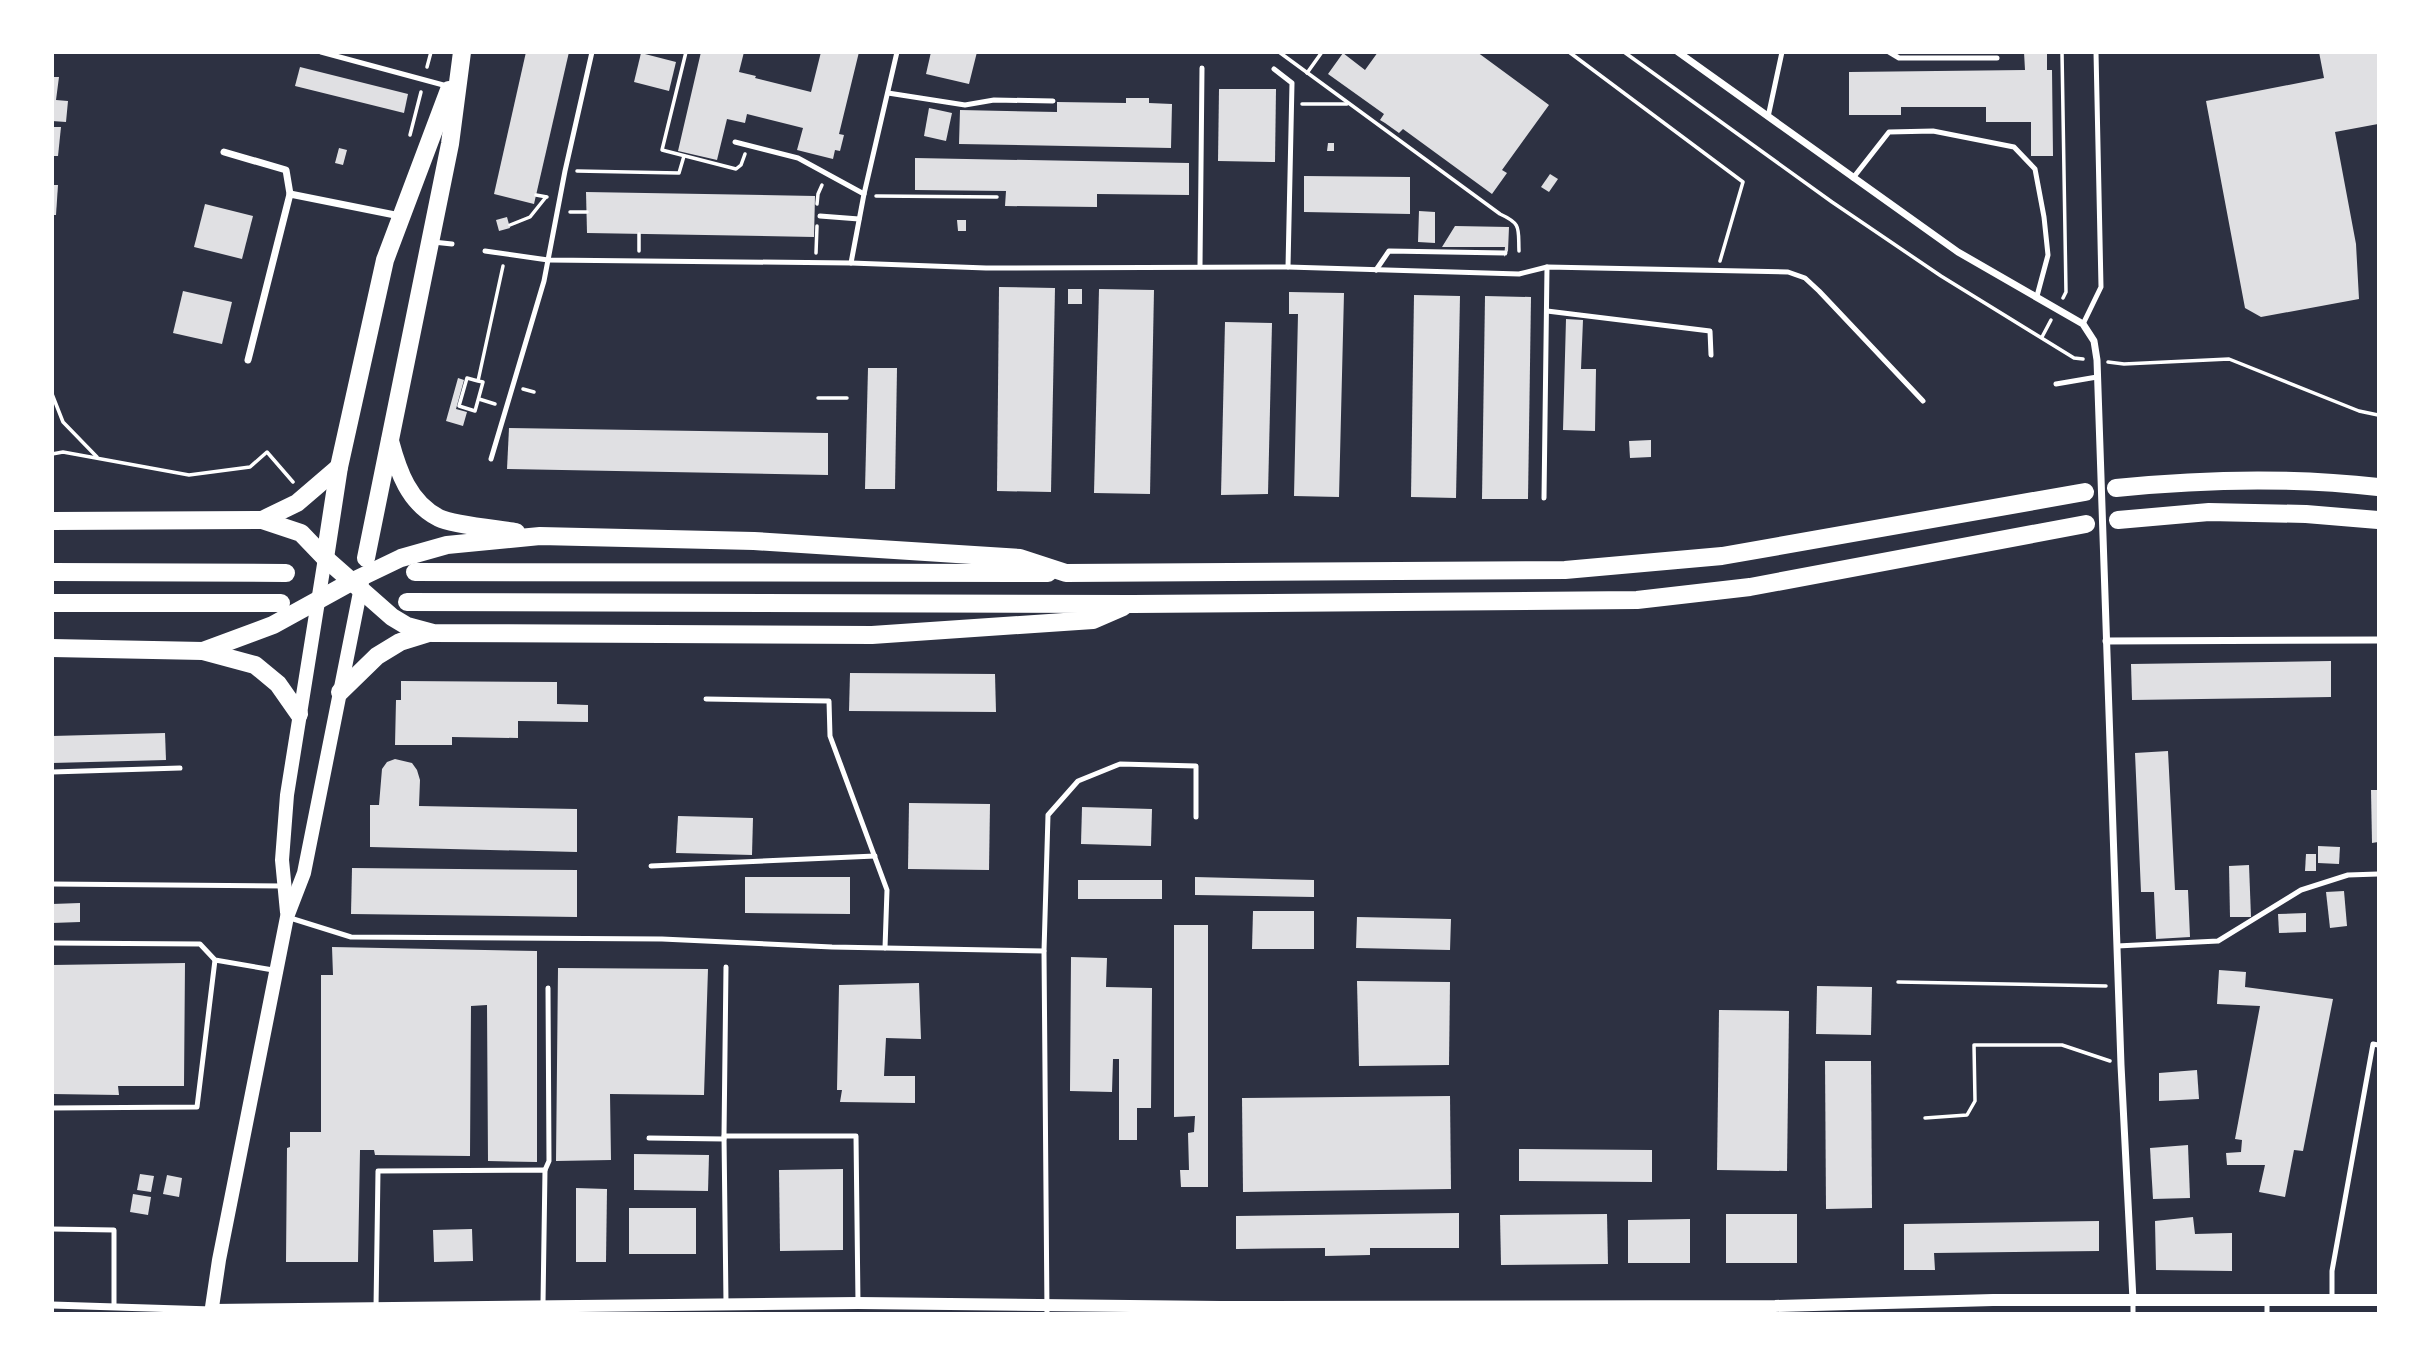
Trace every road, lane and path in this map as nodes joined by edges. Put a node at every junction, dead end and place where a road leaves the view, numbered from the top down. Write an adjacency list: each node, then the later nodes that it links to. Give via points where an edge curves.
1 (321, 52): 20 (lane)
2 (431, 52): 20 (path)
3 (592, 52): 32 (lane)
4 (686, 52): 30 (path, via 662,150)
5 (897, 52): 22 (lane)
6 (1279, 52): 19 (path)
7 (1322, 52): 19 (path)
8 (1569, 52): 56 (path, via 1743,182)
9 (1625, 52): 63 (path, via 1832,202)
10 (1678, 52): 26 (street)
11 (1782, 52): 26 (lane)
12 (1889, 52): 15 (lane, via 1899,58)
13 (2062, 52): 60 (path, via 2066,292)
14 (2096, 52): 62 (lane, via 2101,287)
15 (1997, 58)
16 (460, 59): 21 (main road); 45 (main road, via 450,144)
17 (1202, 68): 52 (lane)
18 (1274, 69): 24 (lane, via 1292,83)
19 (1307, 73): 25 (path)
20 (424, 80): 21 (lane); 28 (path)
21 (450, 87): 40 (main road)
22 (888, 93): 23 (lane, via 965,105 994,100); 35 (lane)
23 (1053, 102)
24 (1292, 104): 25 (path); 53 (lane)
25 (1349, 104): 57 (path, via 1514,221)
26 (1768, 117): 33 (street)
27 (735, 142): 35 (lane, via 798,158)
28 (408, 144)
29 (223, 152): 34 (street, via 286,170)
30 (684, 156): 31 (path, via 736,169); 32 (path, via 679,173)
31 (743, 158)
32 (565, 171): 38 (lane)
33 (1853, 178): 59 (street, via 1958,252); 59 (lane, via 1889,132 1933,131 2014,147 2035,169 2044,217 2048,255)
34 (290, 194): 40 (street); 65 (street)
35 (864, 194): 37 (path); 42 (lane)
36 (546, 197): 43 (path, via 534,214)
37 (997, 197)
38 (557, 211): 39 (path); 50 (lane)
39 (587, 212)
40 (400, 216): 81 (main road, via 373,307)
41 (820, 216): 42 (lane)
42 (859, 219): 51 (lane)
43 (509, 225)
44 (639, 234): 46 (path)
45 (430, 242): 47 (lane); 77 (main road)
46 (639, 242)
47 (452, 244)
48 (485, 251): 50 (lane)
49 (1504, 253): 55 (lane, via 1389,251)
50 (548, 260): 51 (lane); 75 (lane)
51 (851, 262): 52 (lane, via 986,268)
52 (1200, 266): 53 (lane)
53 (1288, 267): 55 (lane)
54 (1547, 267): 56 (lane); 57 (lane); 61 (lane)
55 (1376, 270): 57 (lane)
56 (1717, 270): 74 (lane, via 1788,272 1805,278)
57 (1519, 274)
58 (501, 279): 68 (path)
59 (2037, 296): 60 (street)
60 (2057, 308): 62 (street); 63 (path)
61 (1546, 311): 64 (lane, via 1710,331); 86 (lane)
62 (2084, 324): 66 (street, via 2094,341)
63 (2042, 337): 66 (path, via 2074,358)
64 (1711, 355)
65 (248, 360)
66 (2097, 360): 67 (street); 76 (path, via 2124,365 2229,359)
67 (2096, 377): 69 (lane); 106 (street)
68 (478, 381): 73 (path, via 483,382); 73 (path, via 467,378 459,406 475,411)
69 (2056, 384)
70 (52, 394): 79 (path, via 63,422)
71 (818, 398): 72 (path)
72 (847, 398)
73 (478, 399): 75 (path)
74 (1923, 401)
75 (507, 407): 80 (lane)
76 (2378, 415)
77 (390, 441): 92 (main road, via 405,484 417,501 440,519); 98 (main road)
78 (52, 454): 79 (path)
79 (97, 458): 85 (path, via 189,475 250,467 267,452)
80 (491, 459)
81 (340, 467): 85 (main road); 93 (main road)
82 (2378, 487): 83 (main road, via 2255,479)
83 (2116, 488)
84 (2085, 492): 97 (main road, via 1721,556 1565,570)
85 (305, 496): 87 (main road)
86 (1544, 498)
87 (262, 520): 90 (main road); 93 (main road, via 301,533)
88 (2118, 520): 89 (main road, via 2209,512)
89 (2378, 520)
90 (52, 521)
91 (2086, 524): 101 (main road, via 1750,587 1637,600)
92 (540, 536): 97 (main road, via 754,541 980,555 1020,558); 98 (main road, via 447,545 401,558)
93 (325, 558): 98 (main road); 102 (main road)
94 (52, 572): 96 (main road)
95 (415, 572): 97 (main road)
96 (286, 573)
97 (1066, 573)
98 (360, 577): 102 (main road); 104 (main road, via 392,617); 109 (main road)
99 (52, 603): 103 (main road)
100 (407, 603): 101 (main road)
101 (1133, 604): 104 (main road, via 1093,620 872,635)
102 (316, 609): 103 (main road); 111 (main road)
103 (285, 610): 108 (main road)
104 (433, 632): 109 (main road, via 400,642 377,656)
105 (2378, 640): 106 (street)
106 (2106, 641): 122 (street)
107 (52, 649): 108 (main road)
108 (203, 652): 111 (main road, via 256,665 278,684)
109 (340, 692): 120 (main road, via 304,873)
110 (706, 699): 115 (lane, via 829,701 830,736)
111 (299, 714): 119 (main road, via 287,795)
112 (180, 768): 113 (lane)
113 (52, 772)
114 (1196, 817): 124 (lane, via 1196,766 1120,764 1078,781 1048,815)
115 (875, 856): 116 (lane); 123 (lane, via 887,890)
116 (651, 866)
117 (2378, 874): 122 (lane, via 2348,875 2301,890 2218,941)
118 (52, 884): 119 (lane)
119 (284, 886): 120 (main road)
120 (287, 916): 123 (lane, via 351,937 662,939); 127 (main road)
121 (52, 943): 125 (lane, via 200,944)
122 (2117, 946): 129 (street)
123 (886, 948): 124 (lane)
124 (1044, 951): 149 (lane)
125 (215, 960): 127 (lane); 133 (lane, via 197,1107)
126 (726, 967): 135 (lane)
127 (276, 970): 155 (main road)
128 (1898, 982): 129 (path)
129 (2119, 986): 132 (street)
130 (548, 988): 137 (lane, via 549,1161)
131 (2378, 1045): 141 (lane, via 2373,1044 2332,1271)
132 (2122, 1065): 134 (path, via 2062,1045 1974,1045 1975,1101 1967,1115); 139 (street)
133 (52, 1108)
134 (1925, 1118)
135 (724, 1137): 136 (lane); 143 (lane, via 856,1136); 145 (lane)
136 (649, 1138)
137 (545, 1170): 147 (lane); 148 (lane, via 378,1171)
138 (52, 1229): 146 (lane, via 114,1230)
139 (2133, 1300): 140 (street); 150 (street); 156 (lane)
140 (2267, 1300): 141 (street); 157 (lane)
141 (2332, 1300): 142 (street)
142 (2378, 1300)
143 (858, 1303): 145 (street); 149 (street)
144 (52, 1305): 151 (street)
145 (726, 1305): 153 (street)
146 (114, 1306): 151 (street); 155 (street)
147 (543, 1307): 152 (street); 153 (street)
148 (376, 1308): 152 (street); 155 (street)
149 (1046, 1309): 154 (street)
150 (1684, 1309): 154 (street)
151 (90, 1310)
152 (527, 1310)
153 (662, 1310)
154 (1221, 1310)
155 (212, 1312)
156 (2133, 1314)
157 (2267, 1314)

